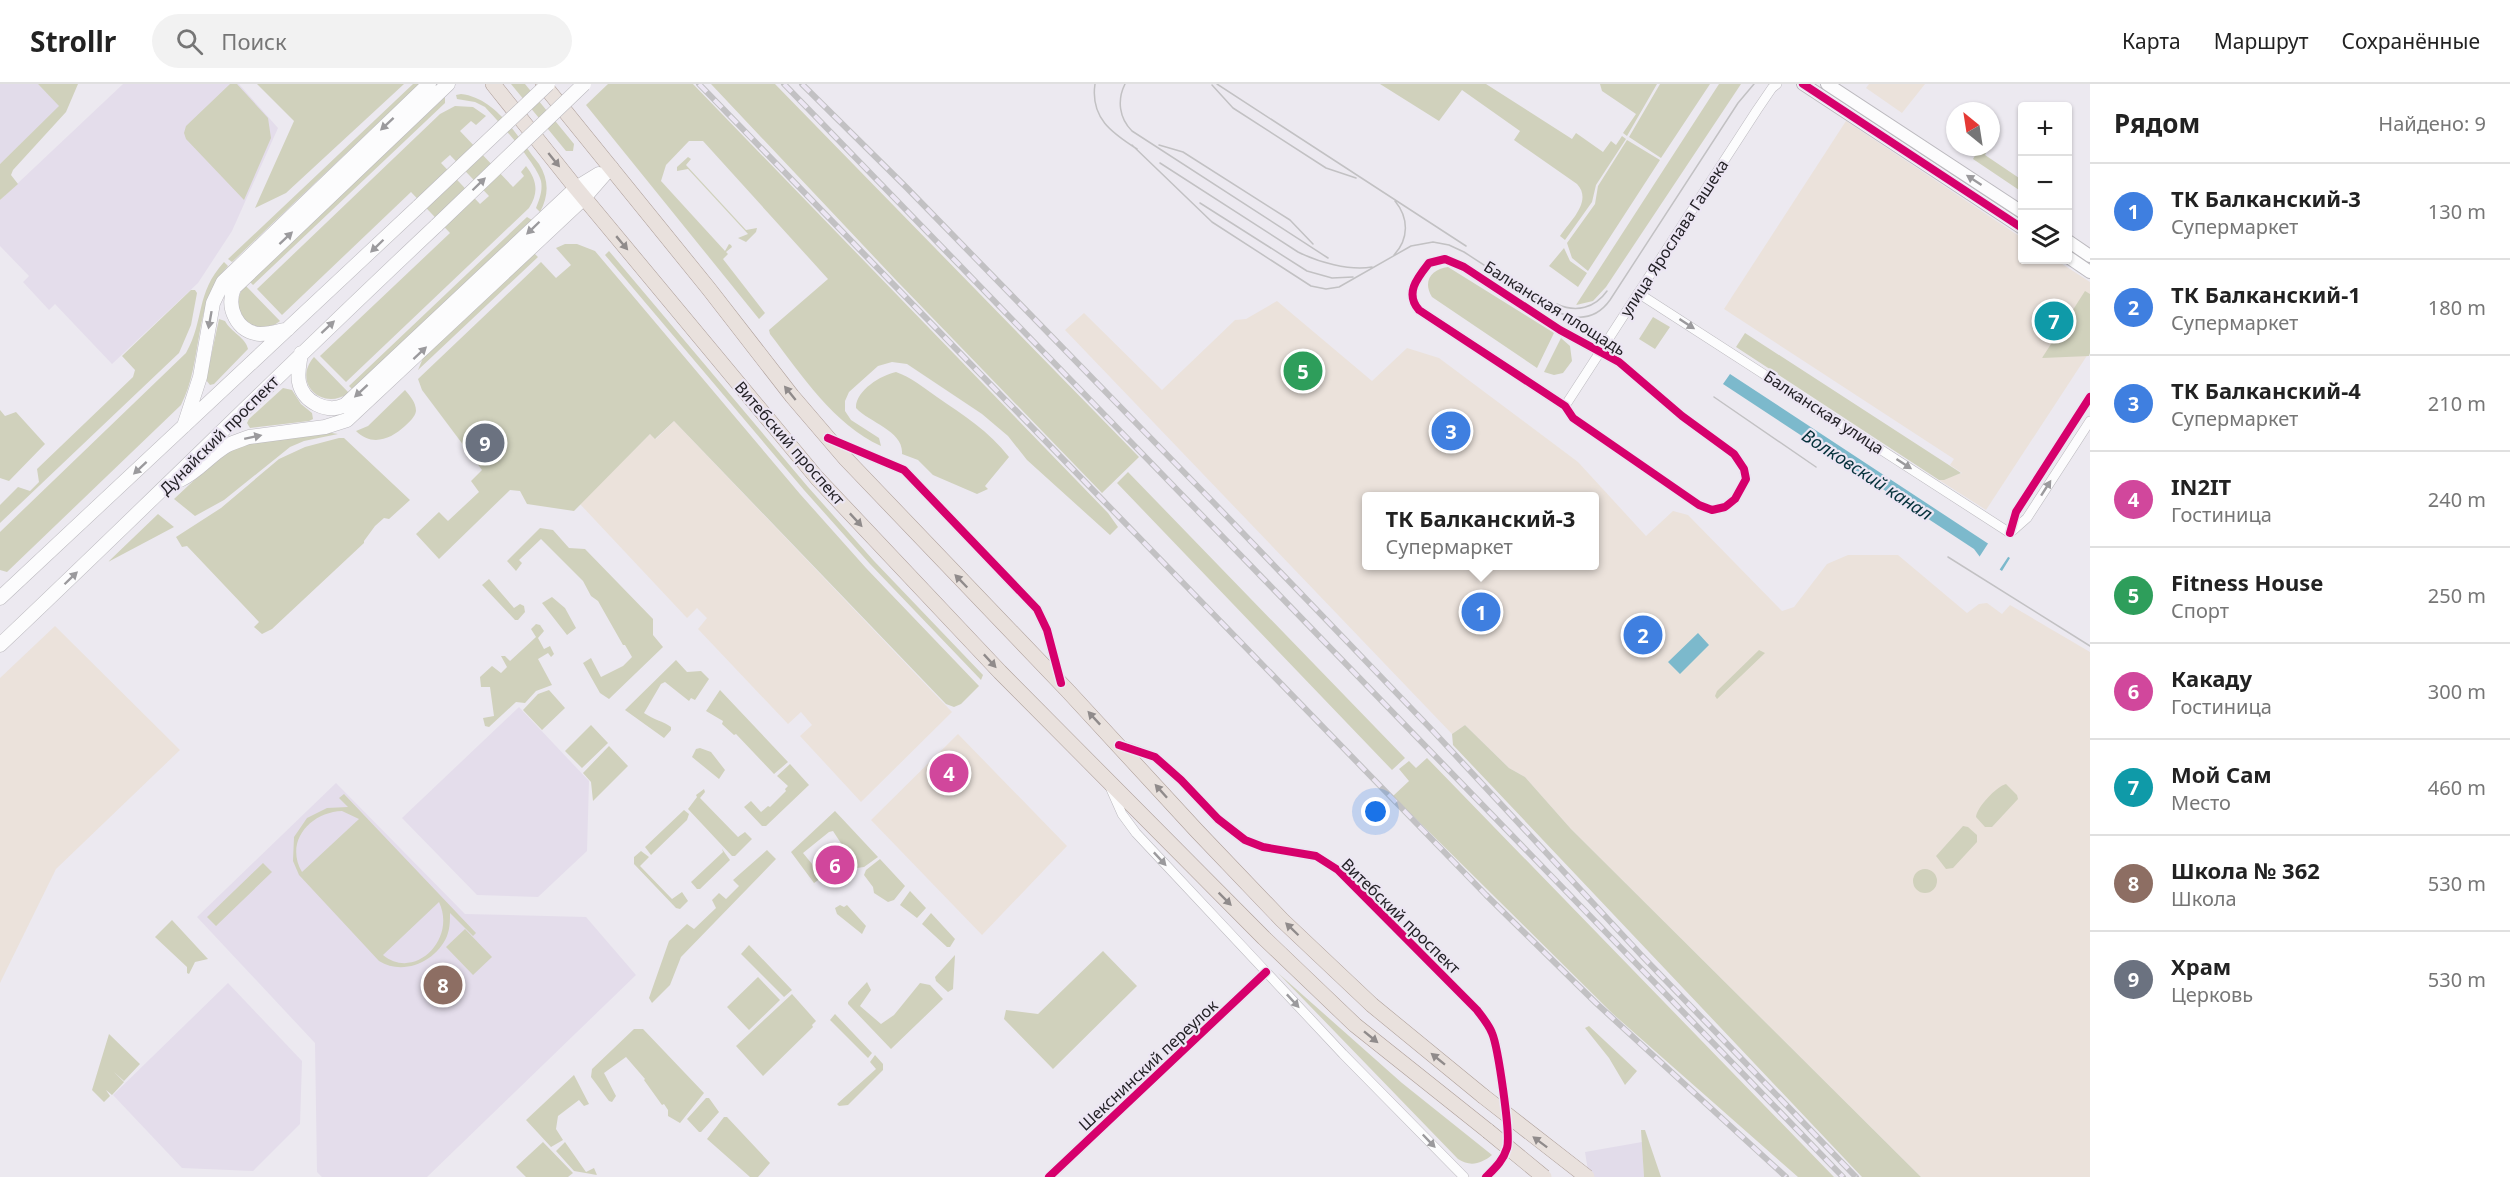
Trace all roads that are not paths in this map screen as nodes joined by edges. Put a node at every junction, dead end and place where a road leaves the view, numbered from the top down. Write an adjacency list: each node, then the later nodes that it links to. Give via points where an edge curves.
1 (429, 84): 24 (main road, one-way to 24, via 223,282 213,303 200,377)
2 (447, 84): 18 (main road, one-way to 2, via 260,334 242,326 231,306 234,288)
3 (493, 84): 10 (main road, Витебский проспект, one-way to 10)
4 (545, 84): 9 (main road, Витебский проспект); 18 (main road, Дунайский проспект, one-way to 18, bridge)
5 (584, 84): 20 (main road, Дунайский проспект, one-way to 5, bridge)
6 (1803, 84): 12 (street)
7 (1827, 84): 11 (street, one-way to 7)
8 (1773, 85): 17 (street, улица Ярослава Гашека)
9 (611, 167): 10 (main road); 25 (main road, Витебский проспект, one-way to 9)
10 (580, 193): 20 (main road, one-way to 20, via 345,405 323,407 305,395 299,380); 26 (main road, one-way to 10, via 192,475 227,445 249,437 325,427 347,420); 32 (main road, Витебский проспект, one-way to 32, via 817,478)
11 (2019, 210)
12 (2018, 225)
13 (2072, 244): 14 (street)
14 (2090, 256)
15 (2072, 260): 16 (street)
16 (2090, 272)
17 (1638, 293): 19 (street, улица Ярослава Гашека); 27 (street, Балканская улица, one-way to 27)
18 (290, 329): 24 (main road, Дунайский проспект)
19 (1601, 350): 22 (street, улица Ярослава Гашека); 22 (street, Балканская площадь, via 1560,330 1454,261 1437,260 1421,273 1411,295 1419,310); 22 (street, Балканская площадь, via 1734,454 1746,479 1735,499 1712,510 1700,505 1573,418)
20 (301, 353): 26 (main road, Дунайский проспект)
21 (2090, 398): 27 (street, via 2016,512)
22 (1565, 406)
23 (2090, 421): 27 (street, one-way to 23, via 2027,518)
24 (183, 428): 28 (main road, Дунайский проспект, one-way to 28)
25 (828, 438): 30 (main road, Витебский проспект, one-way to 25); 30 (street, via 904,470 1029,600 1047,630)
26 (167, 486): 29 (main road, Дунайский проспект, one-way to 26)
27 (2010, 533)
28 (0, 598)
29 (0, 645)
30 (1061, 683): 31 (main road, Витебский проспект, one-way to 30)
31 (1119, 745): 36 (street, Витебский проспект, via 1155,757 1245,840 1316,856 1338,870 1477,1010 1490,1028 1497,1050 1508,1132 1508,1146 1500,1163); 38 (main road, Витебский проспект, one-way to 31, bridge, via 1372,1005 1224,861)
32 (1108, 784): 33 (street, Витебский проспект, one-way to 33, via 1136,833); 37 (main road, Витебский проспект, one-way to 37, bridge, via 1355,1024)
33 (1266, 972): 34 (street, Шекснинский переулок); 35 (street, Витебский проспект, one-way to 35)
34 (1049, 1177)
35 (1464, 1177)
36 (1486, 1177)
37 (1544, 1177)
38 (1587, 1177)

